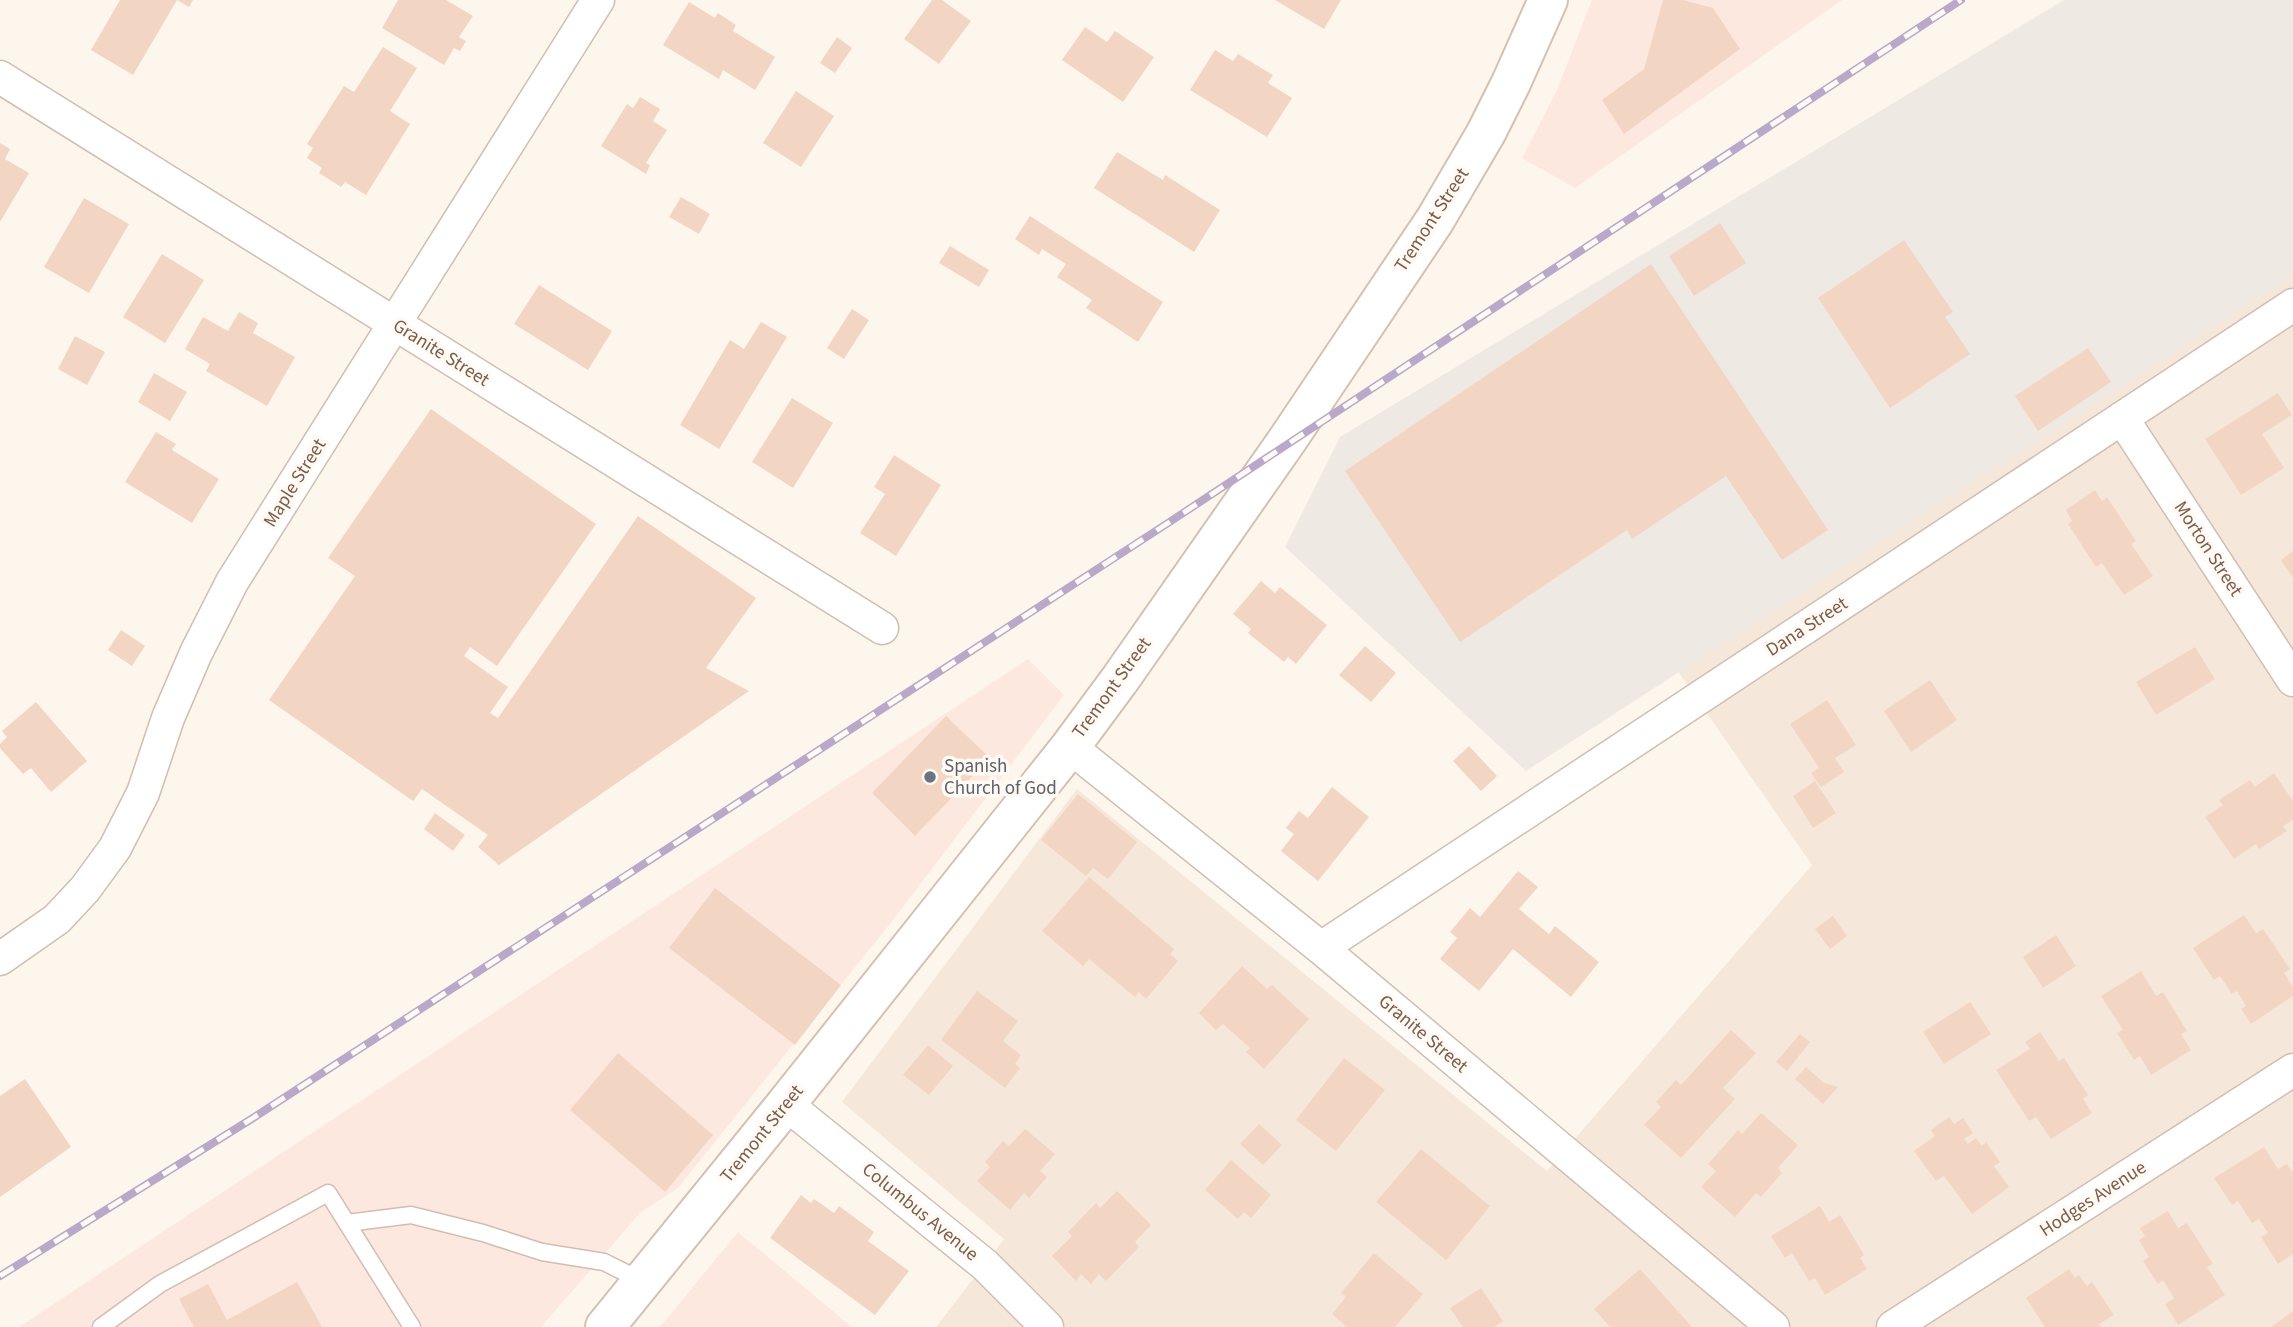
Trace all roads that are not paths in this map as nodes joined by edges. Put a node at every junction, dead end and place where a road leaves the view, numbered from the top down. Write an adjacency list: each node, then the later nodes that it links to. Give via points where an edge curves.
1 (598, 0): 5 (street, Maple Street)
2 (1548, 0): 9 (main road, Tremont Street, via 1486,133 1435,220)
3 (0, 77): 5 (street, Granite Street)
4 (2293, 305): 6 (street, Dana Street)
5 (395, 324): 7 (street, Granite Street); 11 (street, Maple Street, via 211,621 181,685 143,793 115,848 65,912)
6 (2122, 418): 8 (street, Morton Street); 10 (street, Dana Street)
7 (882, 628)
8 (2293, 680)
9 (1070, 747): 10 (street, Granite Street); 13 (main road, Tremont Street)
10 (1321, 948): 20 (street, Granite Street)
11 (0, 959)
12 (2293, 1070): 21 (street, Hodges Avenue)
13 (786, 1104): 15 (main road, Tremont Street); 19 (street, Columbus Avenue, via 985,1265)
14 (347, 1223): 15 (lane, via 411,1215 542,1252 604,1262); 16 (lane, via 328,1193 160,1284); 17 (lane)
15 (643, 1281): 18 (main road, Tremont Street)
16 (101, 1327)
17 (412, 1327)
18 (605, 1327)
19 (1048, 1327)
20 (1773, 1327)
21 (1893, 1327)

